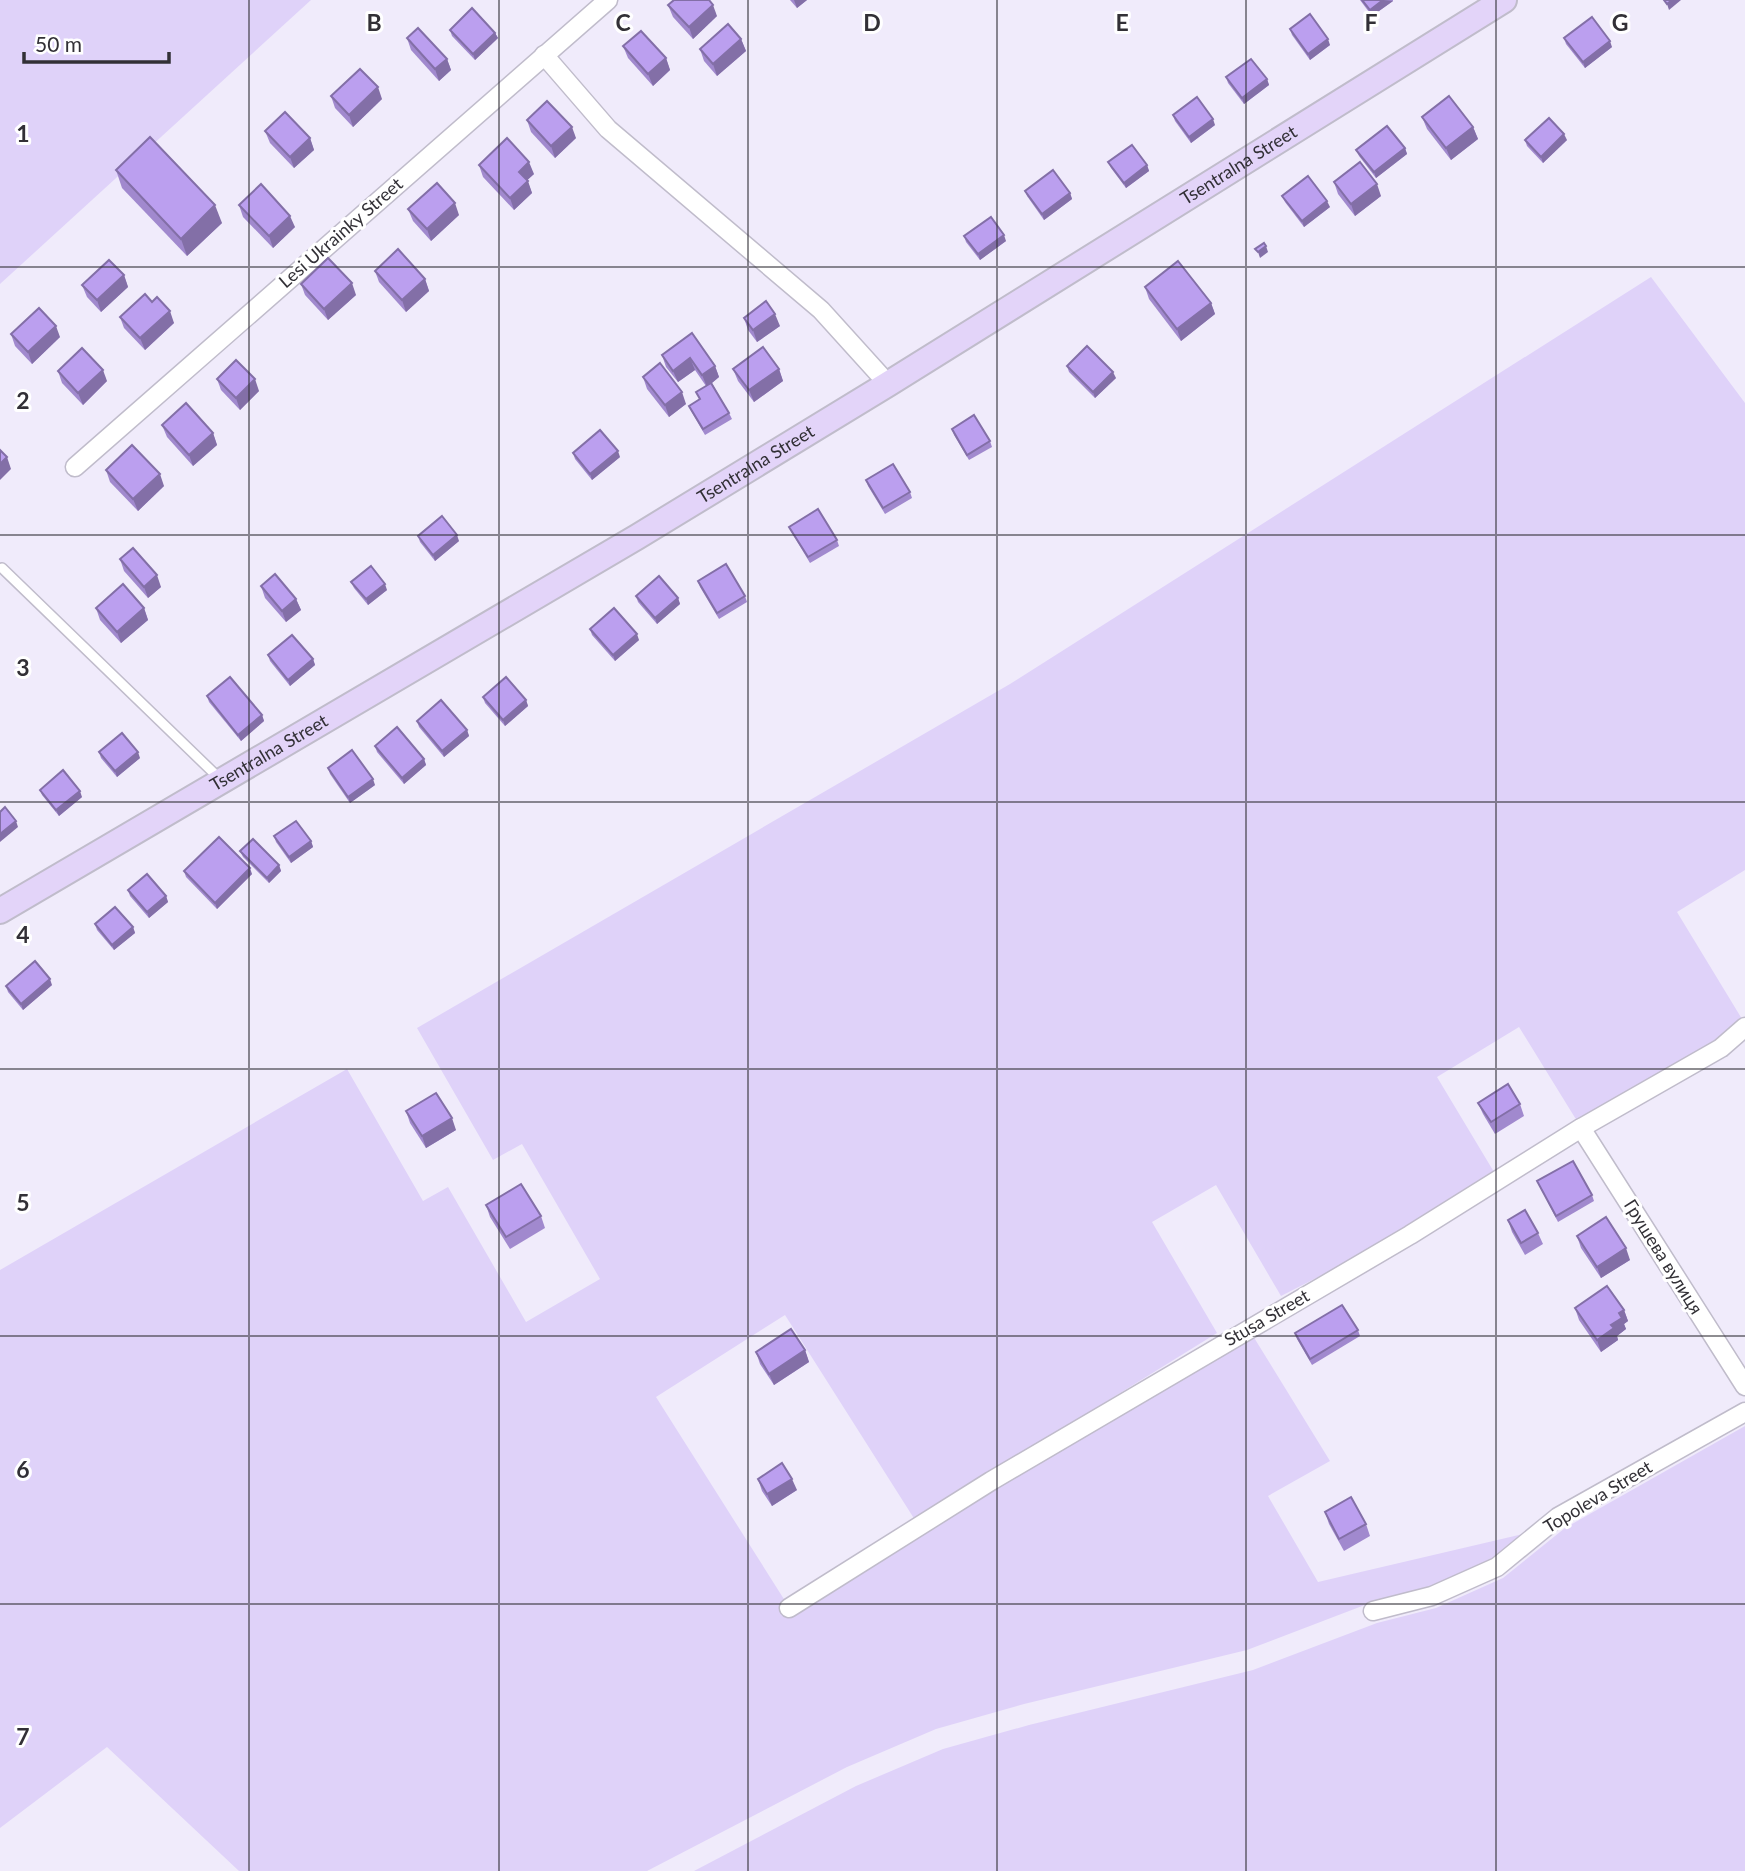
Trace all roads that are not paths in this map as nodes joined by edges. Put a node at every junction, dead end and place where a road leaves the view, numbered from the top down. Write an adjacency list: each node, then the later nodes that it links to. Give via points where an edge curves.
1 (608, 0): 3 (street, Lesi Ukrainky Street)
2 (1504, 0): 4 (street, Tsentralna Street)
3 (544, 55): 4 (street, via 608,130 821,310); 5 (street, Lesi Ukrainky Street)
4 (888, 384): 7 (street, Tsentralna Street)
5 (75, 467)
6 (2, 569): 7 (lane)
7 (221, 781): 8 (street, Tsentralna Street)
8 (0, 911)
9 (1745, 1027): 10 (street, Stusa Street, via 1721,1048)
10 (1581, 1128): 11 (street, Грушева вулиця); 13 (street, Stusa Street, via 1398,1242 991,1481)
11 (1745, 1386)
12 (1745, 1412): 14 (street, Topoleva Street, via 1558,1517 1497,1567 1432,1596)
13 (789, 1608)
14 (1373, 1611)

